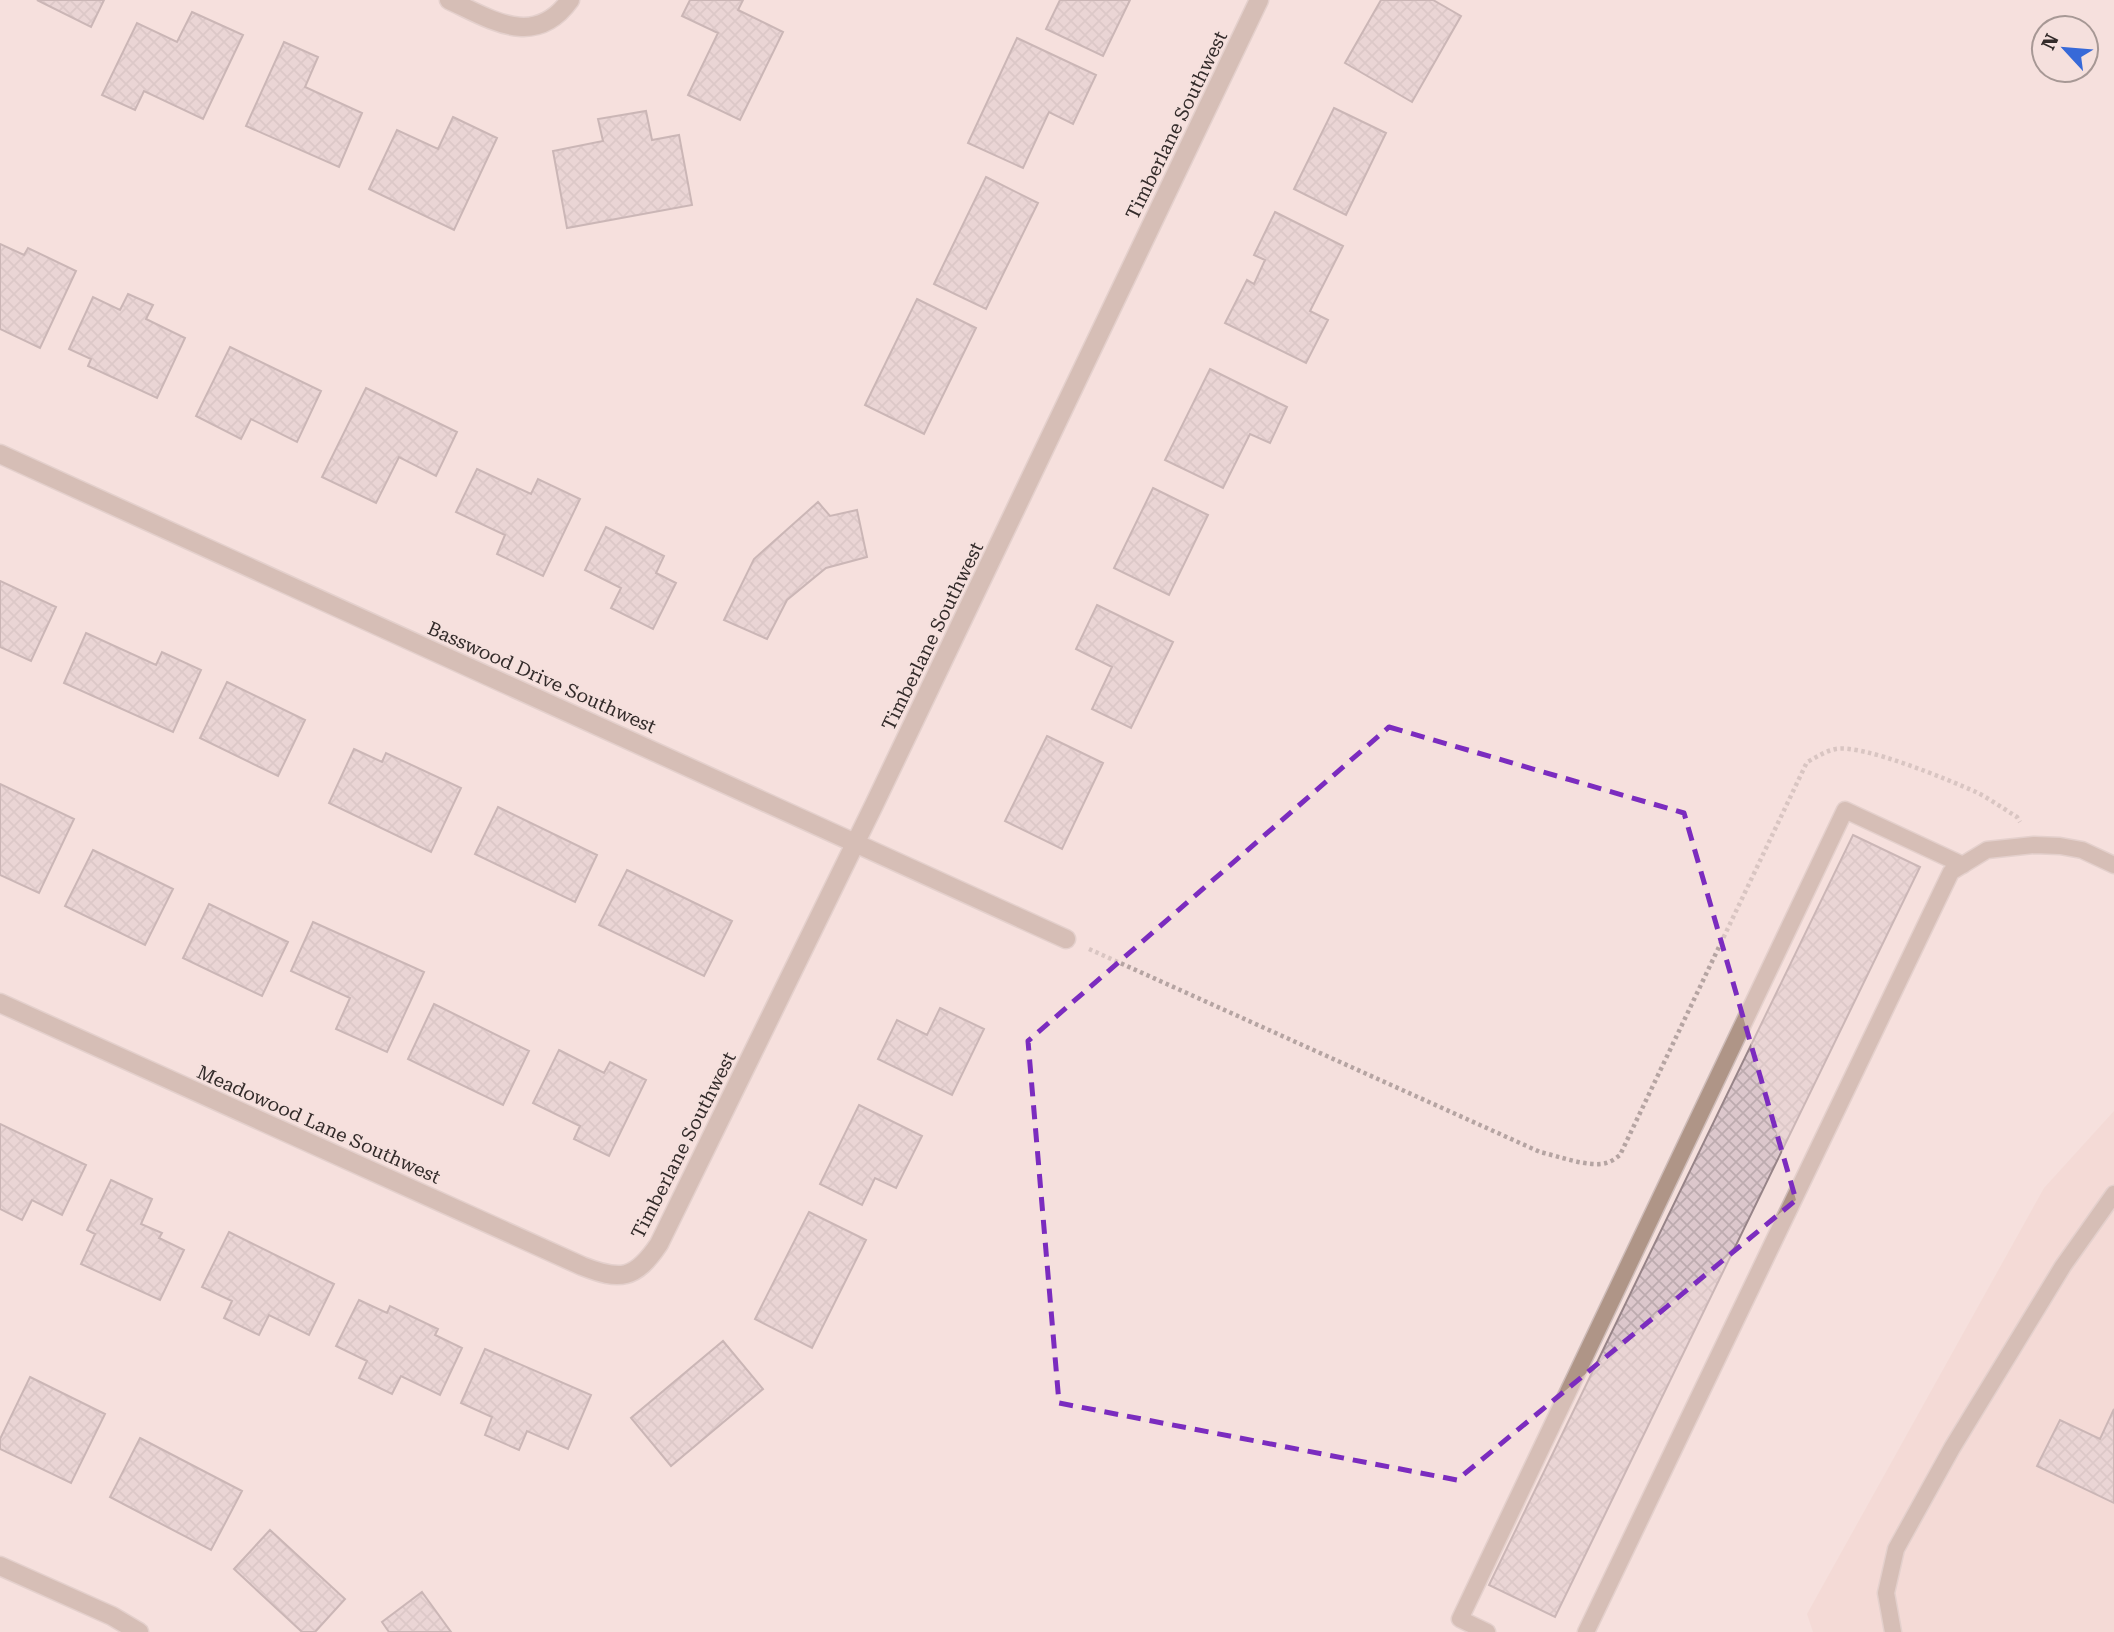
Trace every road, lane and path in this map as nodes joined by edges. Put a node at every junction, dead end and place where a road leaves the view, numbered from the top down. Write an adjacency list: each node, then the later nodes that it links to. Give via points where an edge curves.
1 (449, 0): 2 (street, via 498,22 527,28 552,19)
2 (570, 0)
3 (1259, 0): 5 (street, Timberlane Southwest)
4 (0, 454): 5 (street, Basswood Drive Southwest)
5 (856, 842): 9 (street, Basswood Drive Southwest); 12 (street, Timberlane Southwest, via 659,1244 636,1271)
6 (2034, 845): 7 (lane, via 2082,850); 8 (lane, via 1987,850); 9 (path, via 2018,817 1977,793 1917,768 1861,749 1839,748 1807,762 1620,1155 1605,1164 1585,1164 1540,1152)
7 (2114, 864)
8 (1963, 865): 15 (lane, via 1845,810 1460,1619); 16 (lane, via 1951,872)
9 (1066, 939)
10 (0, 1003): 12 (street, Meadowood Lane Southwest, via 582,1266)
11 (2114, 1194): 17 (lane, via 2063,1266 1896,1549 1886,1594)
12 (623, 1275)
13 (0, 1566): 14 (street)
14 (139, 1632)
15 (1487, 1632)
16 (1586, 1632)
17 (1893, 1632)

